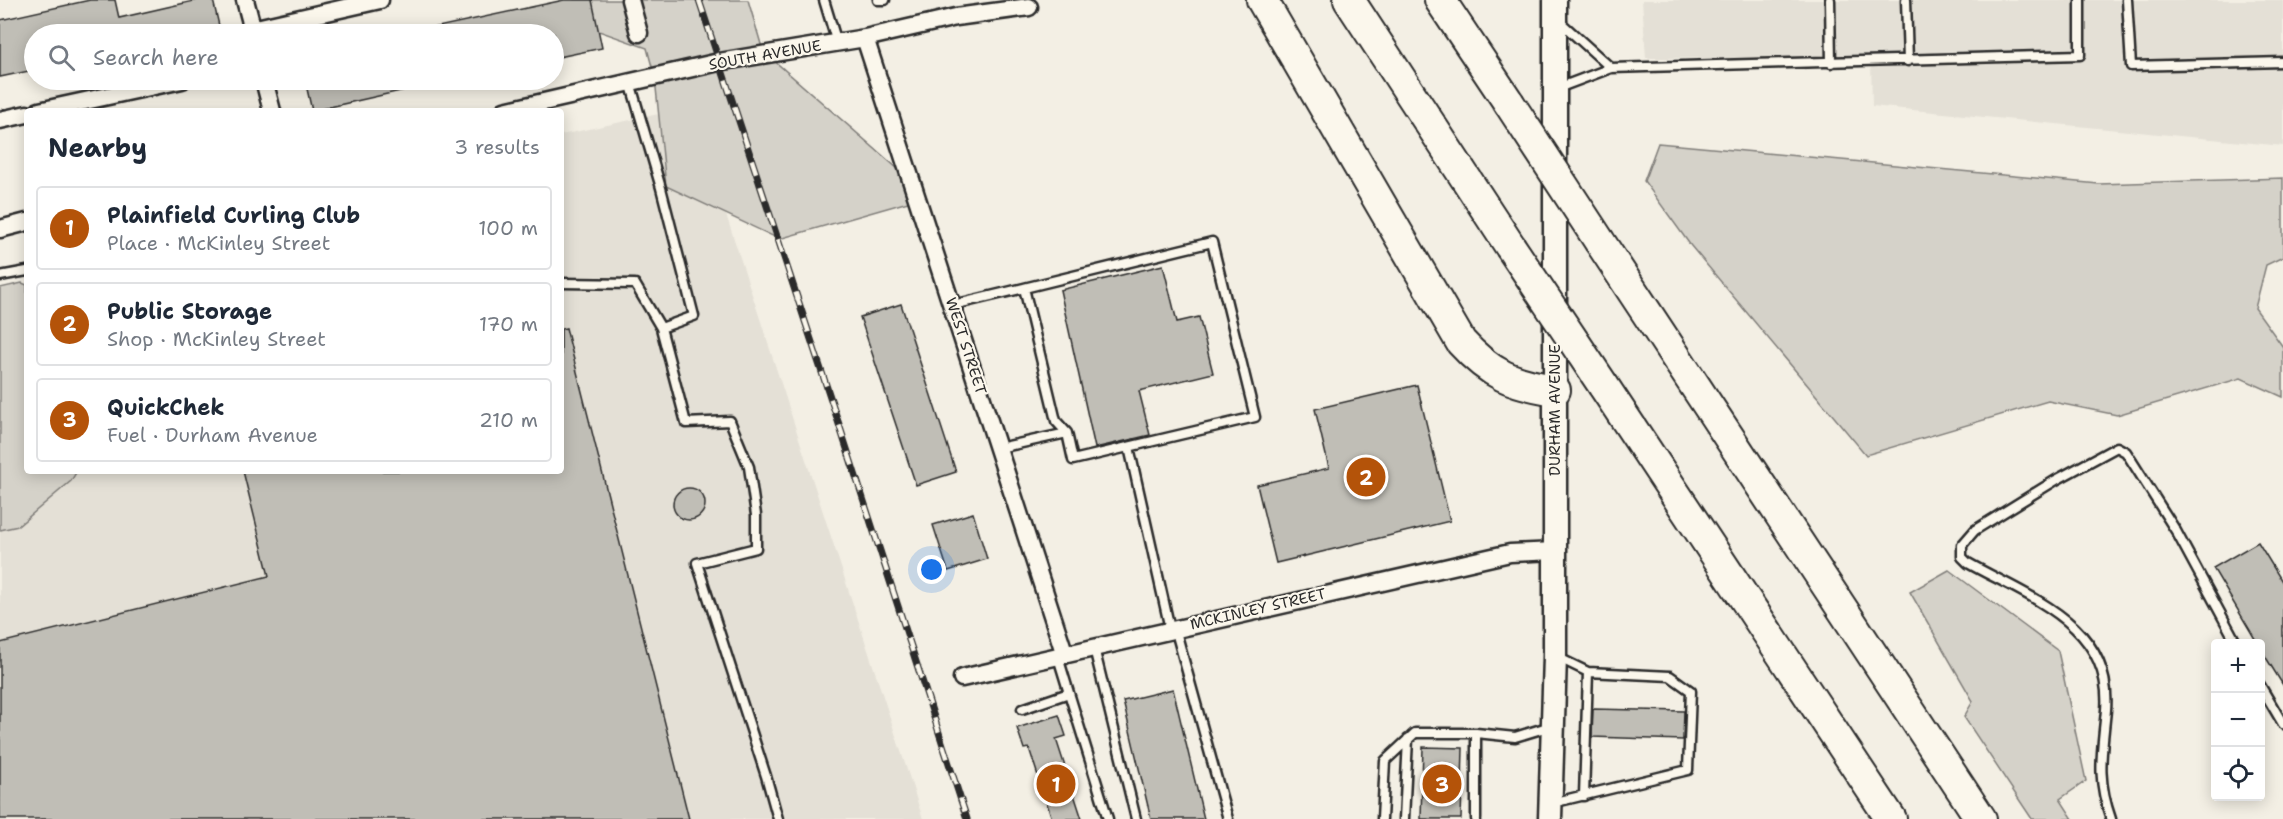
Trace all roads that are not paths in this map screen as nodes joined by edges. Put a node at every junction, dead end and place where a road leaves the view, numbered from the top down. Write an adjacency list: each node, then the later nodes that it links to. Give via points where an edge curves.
1 (244, 0): 16 (street)
2 (380, 0): 17 (street)
3 (630, 0): 18 (street)
4 (824, 0): 20 (lane)
5 (878, 0): 6 (lane)
6 (885, 0)
7 (1262, 0): 42 (highway, via 1461,342 1505,377)
8 (1349, 0): 70 (highway, bridge)
9 (1440, 0): 71 (highway, bridge)
10 (1830, 0): 23 (lane)
11 (1906, 0): 21 (lane)
12 (2080, 0): 21 (lane, via 2080,55)
13 (2127, 0): 22 (lane, via 2131,66)
14 (1030, 4): 19 (street, SOUTH AVENUE)
15 (1554, 9): 24 (lane); 28 (main road, DURHAM AVENUE)
16 (251, 24)
17 (285, 24)
18 (639, 33)
19 (865, 38): 20 (street, SOUTH AVENUE); 40 (street, WEST STREET)
20 (837, 43): 25 (street, SOUTH AVENUE, via 719,62)
21 (1908, 61): 23 (lane)
22 (2283, 62)
23 (1831, 63): 24 (lane)
24 (1611, 68): 28 (lane)
25 (630, 82): 31 (street, SOUTH AVENUE); 41 (lane, via 694,316)
26 (136, 90): 29 (street)
27 (267, 90): 30 (street)
28 (1554, 90): 42 (main road, DURHAM AVENUE)
29 (53, 108)
30 (271, 108)
31 (517, 108)
32 (24, 115): 33 (street)
33 (0, 120)
34 (24, 223): 35 (street)
35 (0, 228)
36 (24, 272): 37 (lane)
37 (0, 276)
38 (564, 283): 41 (lane, via 635,284)
39 (1024, 288): 40 (lane); 43 (lane, via 1056,421); 44 (lane, via 1212,242 1255,417)
40 (953, 305): 45 (street, WEST STREET)
41 (662, 328): 63 (lane, via 686,423 730,421 749,467 756,548 697,563)
42 (1555, 390): 46 (main road, DURHAM AVENUE)
43 (1067, 433): 44 (lane, via 1074,460); 45 (lane)
44 (1129, 447): 47 (lane)
45 (999, 448): 50 (street, WEST STREET)
46 (1555, 551): 47 (street, MCKINLEY STREET, via 1510,552); 51 (main road, DURHAM AVENUE)
47 (1172, 629): 49 (street, MCKINLEY STREET); 66 (lane)
48 (2234, 639): 72 (lane, via 2176,531 2126,452 2117,447 1975,530 1962,545 1962,557 1968,563 2046,604 2072,624 2090,645 2103,674 2106,706 2100,776)
49 (1094, 648): 50 (street, MCKINLEY STREET); 65 (lane)
50 (1062, 656): 53 (street, MCKINLEY STREET); 54 (lane)
51 (1555, 656): 52 (lane); 58 (main road, DURHAM AVENUE)
52 (1588, 672): 61 (lane); 61 (lane, via 1670,676 1691,691 1688,770)
53 (962, 678)
54 (1069, 693): 56 (lane); 64 (lane)
55 (2265, 693): 57 (lane)
56 (1022, 709)
57 (2283, 724)
58 (1554, 725): 59 (lane, via 1515,737); 62 (main road, DURHAM AVENUE)
59 (1476, 734): 60 (lane, via 1415,733); 69 (lane)
60 (1408, 739): 67 (lane, via 1385,761); 68 (lane)
61 (1584, 796): 62 (lane)
62 (1551, 811)
63 (778, 819)
64 (1108, 819)
65 (1136, 819)
66 (1228, 819)
67 (1382, 819)
68 (1404, 819)
69 (1476, 819)
70 (1891, 819)
71 (1981, 819)
72 (2111, 819)

